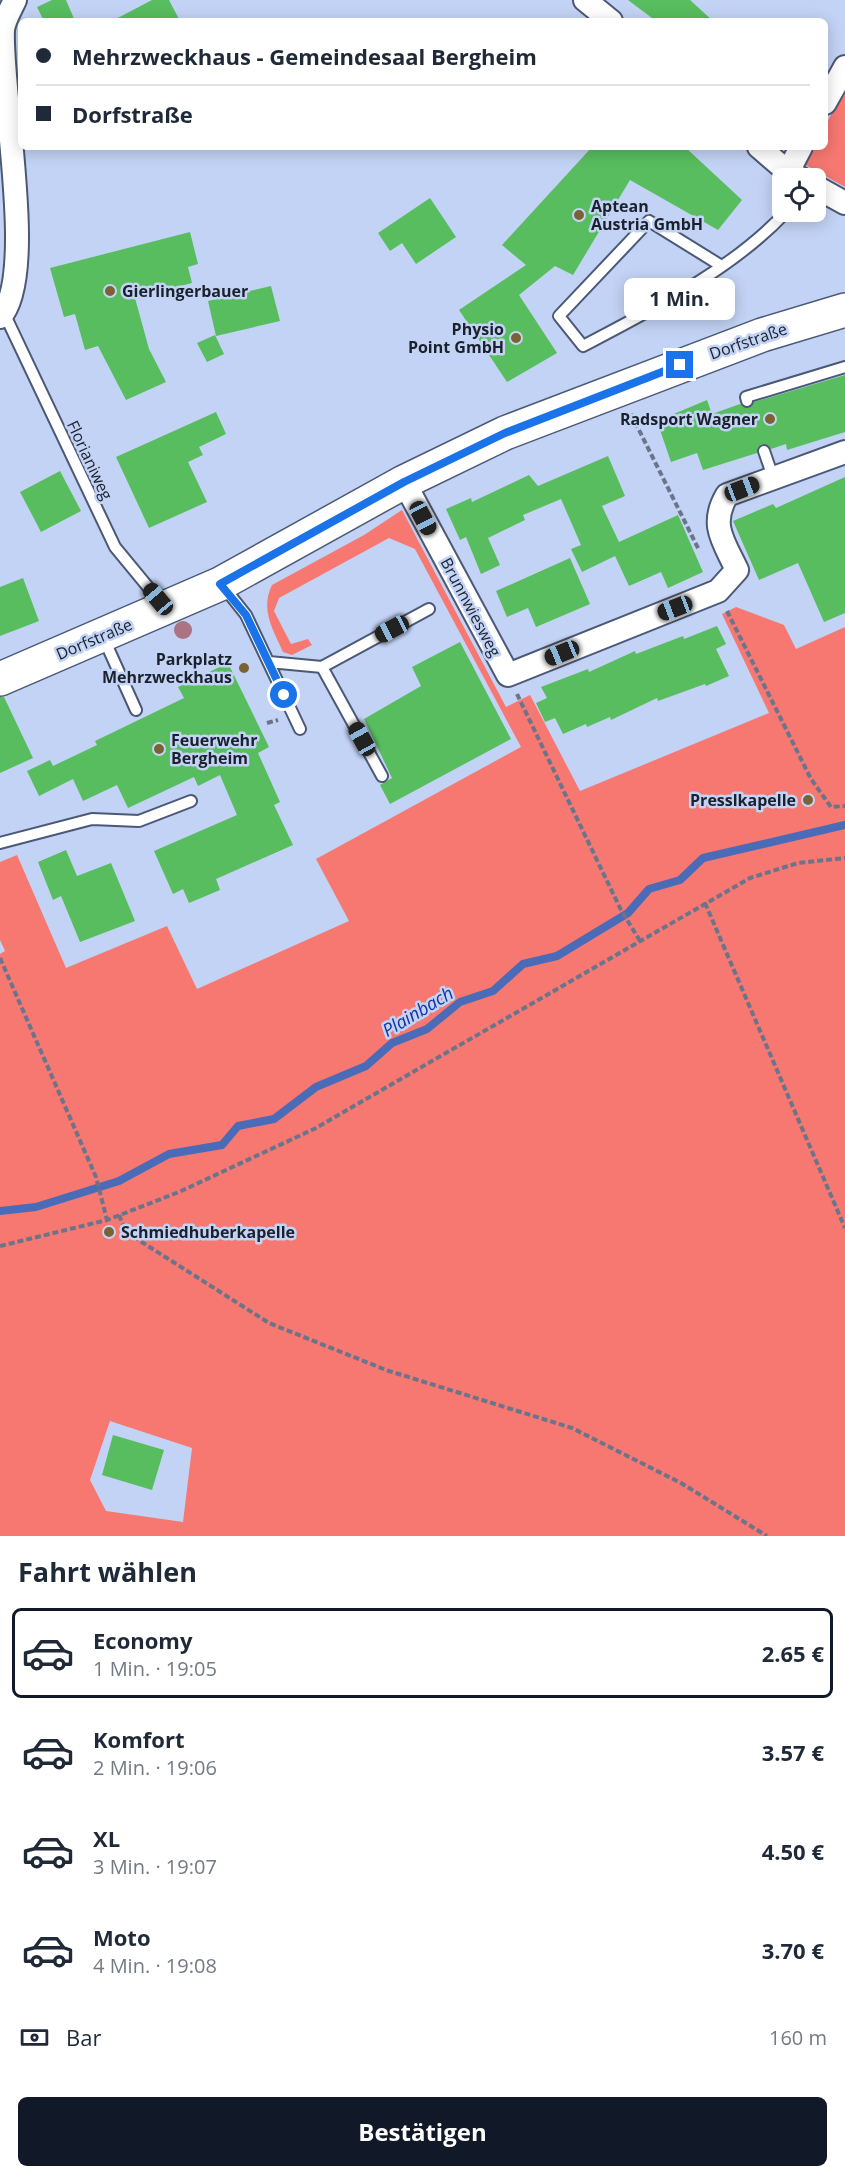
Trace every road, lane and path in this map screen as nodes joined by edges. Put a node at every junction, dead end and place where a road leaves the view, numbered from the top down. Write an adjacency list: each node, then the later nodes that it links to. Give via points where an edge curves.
1 (15, 0): 15 (street, via 3,28 1,74 17,232 11,288)
2 (585, 0): 3 (street)
3 (607, 18)
4 (845, 67): 5 (street)
5 (828, 98)
6 (763, 150): 8 (street)
7 (800, 150): 9 (street)
8 (785, 168)
9 (796, 168)
10 (826, 193): 11 (street)
11 (845, 203)
12 (776, 222): 13 (lane)
13 (720, 265): 13 (lane, via 672,300 584,346 560,316 649,221)
14 (845, 310): 17 (main road, Dorfstraße, via 762,335)
15 (2, 315): 25 (lane, Florianiweg, via 115,547)
16 (845, 367): 18 (lane, via 746,397)
17 (618, 388): 22 (main road, Dorfstraße, via 505,433); 24 (path)
18 (747, 402)
19 (764, 451): 21 (lane)
20 (845, 452): 21 (street, Brunnwiesweg)
21 (773, 477): 24 (street, Brunnwiesweg, via 727,495 719,509 717,526 737,570)
22 (404, 482): 23 (main road, Dorfstraße); 30 (street, Brunnwiesweg)
23 (220, 584): 25 (main road, Dorfstraße); 28 (lane, via 246,615)
24 (718, 591): 30 (street, Brunnwiesweg); 36 (path, via 811,779 831,807)
25 (166, 609): 27 (main road, Dorfstraße)
26 (429, 609): 29 (lane)
27 (103, 636): 31 (main road, Dorfstraße); 32 (lane)
28 (269, 662): 29 (lane); 33 (lane)
29 (322, 667): 34 (lane)
30 (508, 675): 40 (path)
31 (0, 679)
32 (136, 710)
33 (300, 729)
34 (382, 776)
35 (191, 801): 37 (lane, via 140,821 93,819)
36 (845, 806)
37 (0, 843)
38 (845, 858): 39 (path, via 798,863 750,878)
39 (705, 903): 40 (path); 44 (path)
40 (639, 941): 42 (path, via 314,1129 178,1192)
41 (0, 958): 43 (path, via 96,1177)
42 (118, 1215): 43 (path); 46 (path, via 126,1232 269,1323 386,1370 572,1428 681,1484)
43 (107, 1220): 45 (path)
44 (845, 1228)
45 (0, 1246)
46 (767, 1536)

